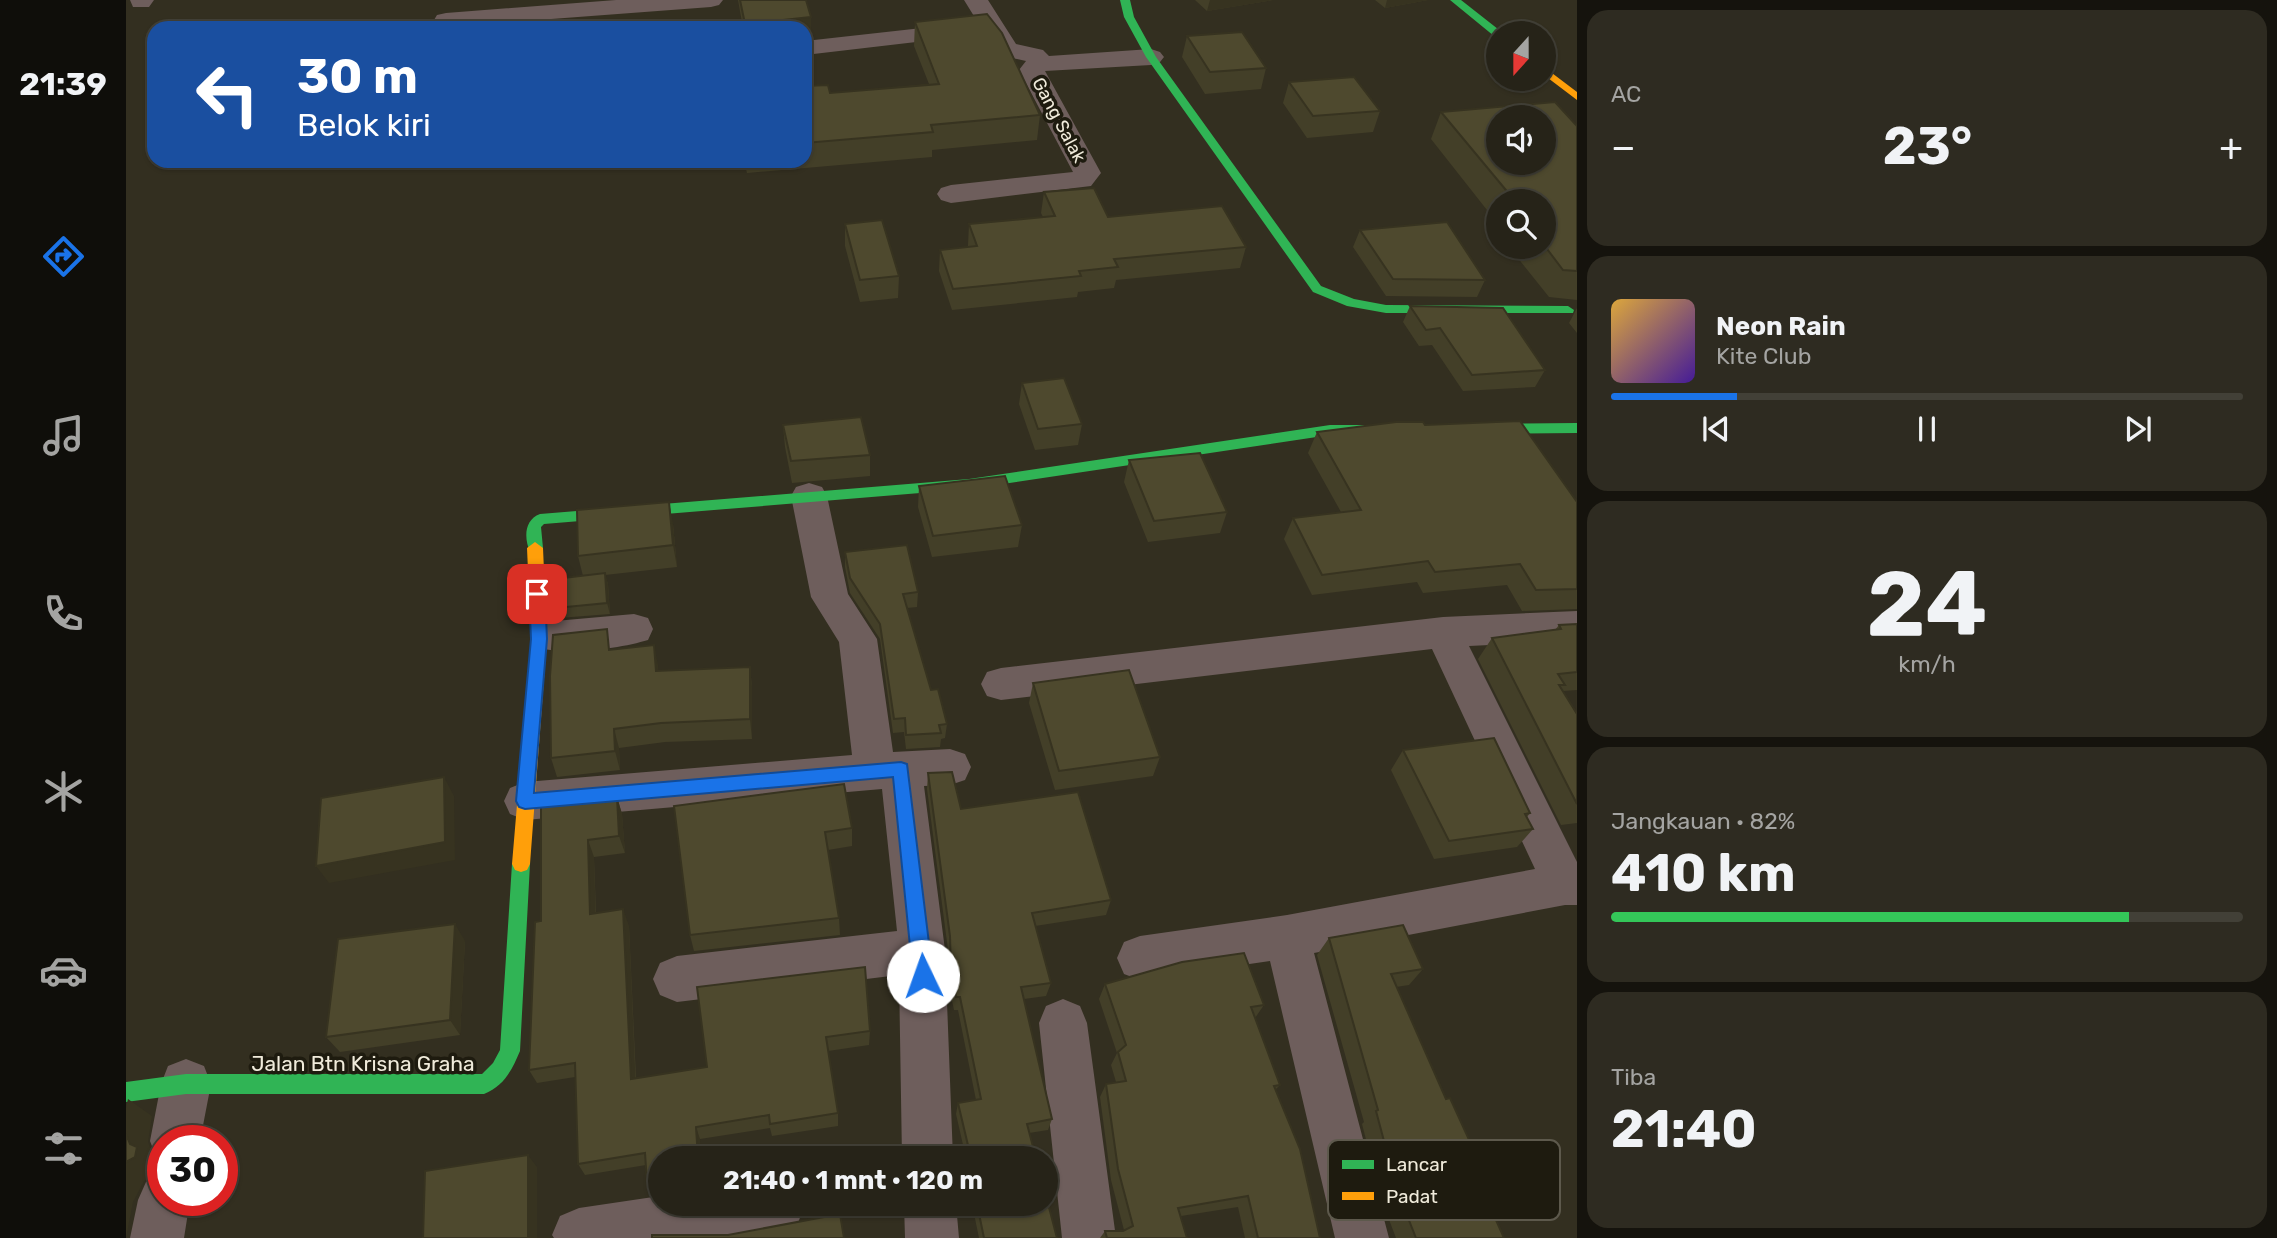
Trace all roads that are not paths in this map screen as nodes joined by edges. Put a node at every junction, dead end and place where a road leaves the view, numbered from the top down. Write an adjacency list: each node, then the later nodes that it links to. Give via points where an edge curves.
1 (712, 0): 5 (street)
2 (976, 0): 7 (street)
3 (1125, 0): 9 (street)
4 (1455, 0): 6 (street)
5 (446, 20)
6 (1486, 25)
7 (994, 27): 8 (street); 10 (street, via 1007,50 1034,55)
8 (812, 47)
9 (1151, 57): 10 (street, Gang Salak); 14 (street, via 1317,289 1354,305 1391,309)
10 (1042, 64): 13 (street, Gang Salak, via 1032,69 1087,173 1074,181)
11 (1556, 80): 12 (street)
12 (1577, 97)
13 (951, 194)
14 (1568, 310)
15 (1577, 428): 16 (street)
16 (1454, 429)
17 (1385, 430): 18 (street, via 1330,430 969,484)
18 (809, 496): 22 (street, Jalan Btn Krisna Graha, via 540,519 534,526); 25 (street, via 830,597 858,639)
19 (1577, 625): 21 (street)
20 (634, 629): 22 (street)
21 (1443, 632): 23 (street); 27 (street)
22 (539, 639): 26 (street, Jalan Btn Krisna Graha)
23 (1001, 684)
24 (950, 767): 25 (street)
25 (888, 770): 26 (street); 29 (street)
26 (525, 801): 33 (street, Jalan Btn Krisna Graha, via 510,1051 491,1082)
27 (1571, 884): 28 (street)
28 (1287, 937): 30 (street); 36 (street)
29 (922, 950): 31 (street); 37 (street)
30 (1140, 957)
31 (677, 979)
32 (1063, 1023): 45 (street)
33 (186, 1084): 34 (street, Jalan Btn Krisna Graha); 35 (street)
34 (126, 1091)
35 (178, 1125)
36 (1338, 1140)
37 (928, 1146)
38 (161, 1216): 43 (street)
39 (702, 1216): 42 (street)
40 (931, 1216): 44 (street)
41 (1358, 1220): 46 (street)
42 (579, 1235)
43 (157, 1238)
44 (932, 1238)
45 (1089, 1238)
46 (1362, 1238)

